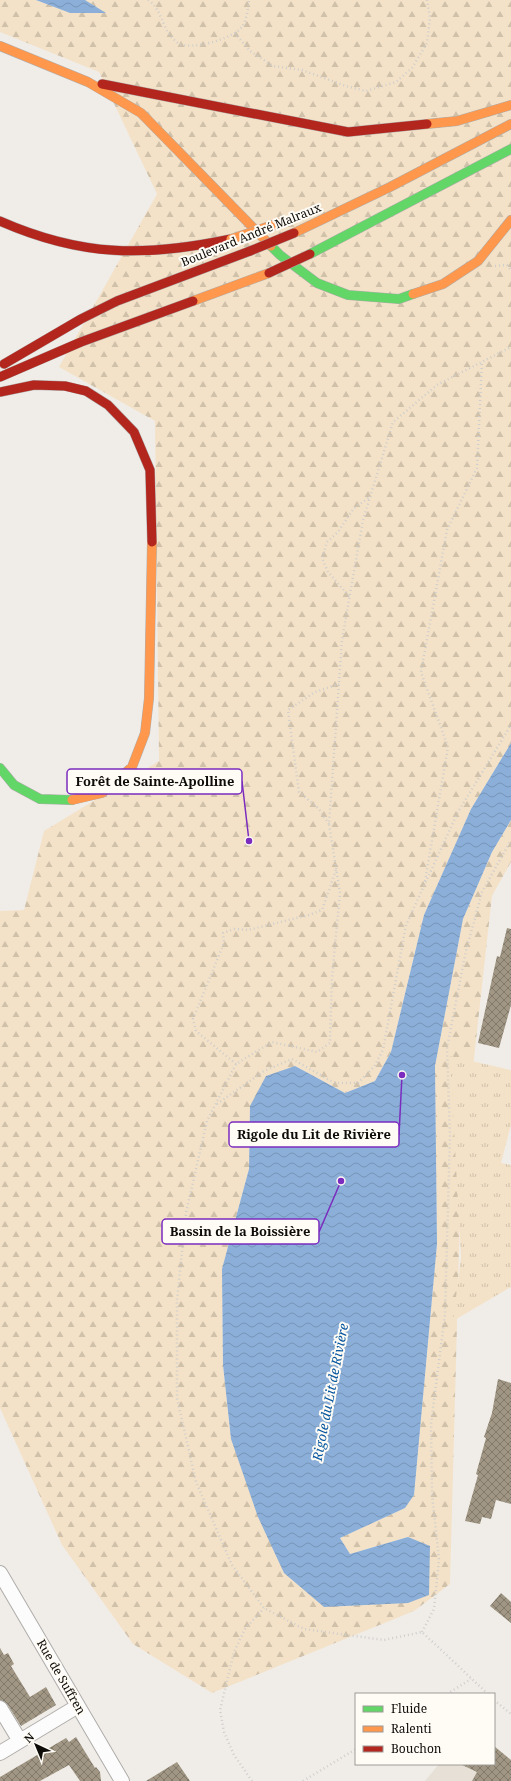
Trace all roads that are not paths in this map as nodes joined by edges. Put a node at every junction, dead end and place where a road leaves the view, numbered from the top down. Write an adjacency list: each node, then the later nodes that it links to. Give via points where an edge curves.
1 (0, 46): 2 (main road)
2 (88, 82): 3 (main road, via 348,132 457,121); 10 (main road, via 141,113 280,255 317,283 348,295 399,299 443,284 478,261)
3 (511, 105)
4 (511, 124): 6 (main road, Boulevard André Malraux)
5 (511, 149): 12 (main road, bridge, via 269,273 81,342)
6 (390, 187): 7 (main road); 11 (main road, Boulevard André Malraux, bridge, via 294,233 117,301)
7 (345, 198)
8 (0, 220): 9 (main road, bridge, via 66,244 99,250 137,252 208,245)
9 (288, 220)
10 (511, 220)
11 (0, 366)
12 (0, 377)
13 (0, 392): 14 (main road, via 34,385 65,386 86,391 108,406 134,432 150,470 152,540 149,698 145,733 132,767 102,792 72,800 40,799 14,785)
14 (0, 768)
15 (0, 1575): 16 (street, Rue de Suffren)
16 (78, 1706): 18 (street); 20 (street, Rue de Suffren)
17 (0, 1708): 18 (street)
18 (20, 1741): 19 (street)
19 (0, 1753)
20 (122, 1781)

